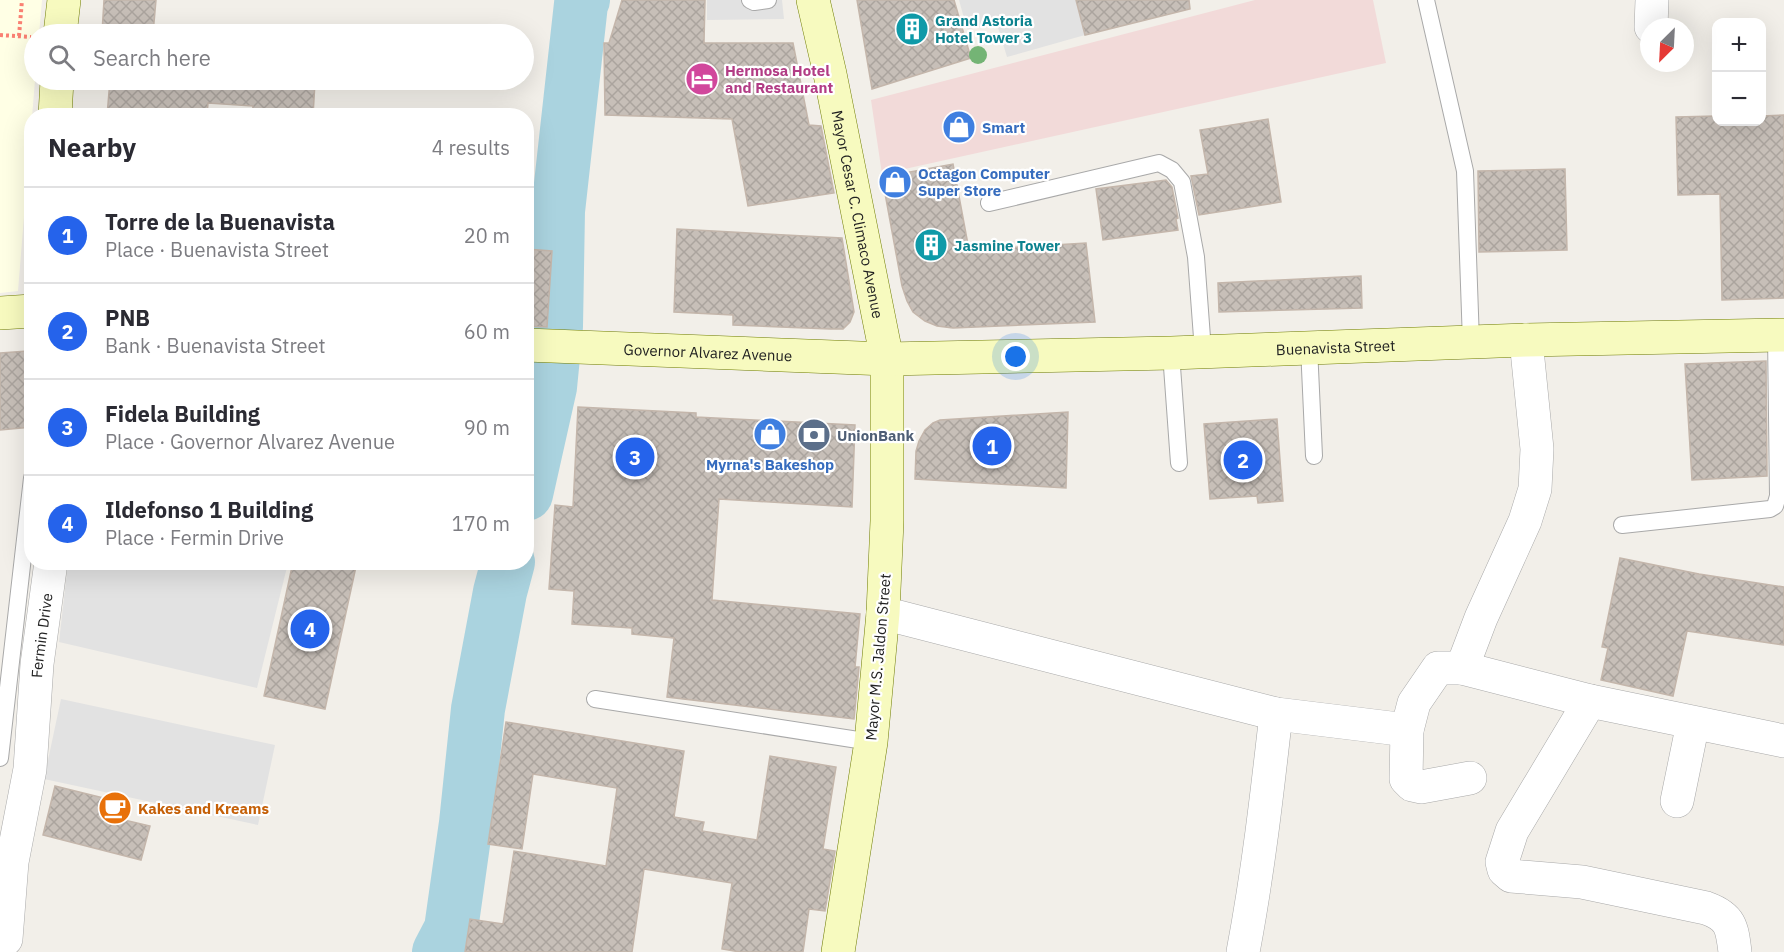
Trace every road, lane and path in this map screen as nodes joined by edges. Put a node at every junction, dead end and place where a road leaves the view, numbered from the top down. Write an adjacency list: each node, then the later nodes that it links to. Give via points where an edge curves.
1 (22, 0): 11 (path)
2 (64, 0): 9 (main road)
3 (750, 0): 4 (lane)
4 (768, 0)
5 (813, 0): 25 (main road, Mayor Cesar C. Climaco Avenue)
6 (1426, 0): 20 (lane, via 1465,171)
7 (1652, 0): 8 (street)
8 (1651, 18)
9 (61, 24)
10 (0, 34): 11 (path)
11 (19, 36): 12 (path)
12 (24, 37)
13 (56, 90): 14 (main road)
14 (55, 108)
15 (989, 203): 23 (lane, via 1159,163 1172,170 1182,182 1196,257)
16 (24, 312): 17 (main road)
17 (0, 313)
18 (1780, 335): 19 (main road, Buenavista Street); 28 (lane, via 1775,506 1770,510)
19 (1526, 340): 20 (main road, Buenavista Street); 32 (street, via 1536,449 1535,489)
20 (1471, 342): 22 (main road, Buenavista Street)
21 (548, 346): 25 (main road, Governor Alvarez Avenue)
22 (1310, 347): 23 (main road, Buenavista Street); 26 (lane)
23 (1203, 351): 24 (main road, Buenavista Street)
24 (1171, 353): 25 (main road, Buenavista Street); 27 (lane)
25 (887, 359): 31 (main road, Mayor M.S. Jaldon Street)
26 (1314, 456)
27 (1179, 463)
28 (1622, 525)
29 (24, 548): 40 (lane)
30 (50, 570): 43 (street, Fermin Drive, via 37,664 30,769 12,862)
31 (883, 613): 35 (street); 39 (main road, Mayor M.S. Jaldon Street)
32 (1462, 668): 34 (street); 37 (street, via 1438,668 1413,703)
33 (596, 699): 39 (lane)
34 (1590, 701): 36 (street); 46 (street, via 1512,831 1502,862 1504,870 1511,876 1582,882 1712,910 1729,923)
35 (1276, 714): 37 (street); 45 (street, via 1264,830)
36 (1693, 723): 38 (street); 42 (street)
37 (1407, 730): 41 (street, via 1406,779 1412,785 1421,787)
38 (1784, 741)
39 (871, 742): 44 (main road, Mayor M.S. Jaldon Street)
40 (0, 758)
41 (1470, 778)
42 (1677, 801)
43 (6, 939)
44 (838, 952)
45 (1243, 952)
46 (1735, 952)

